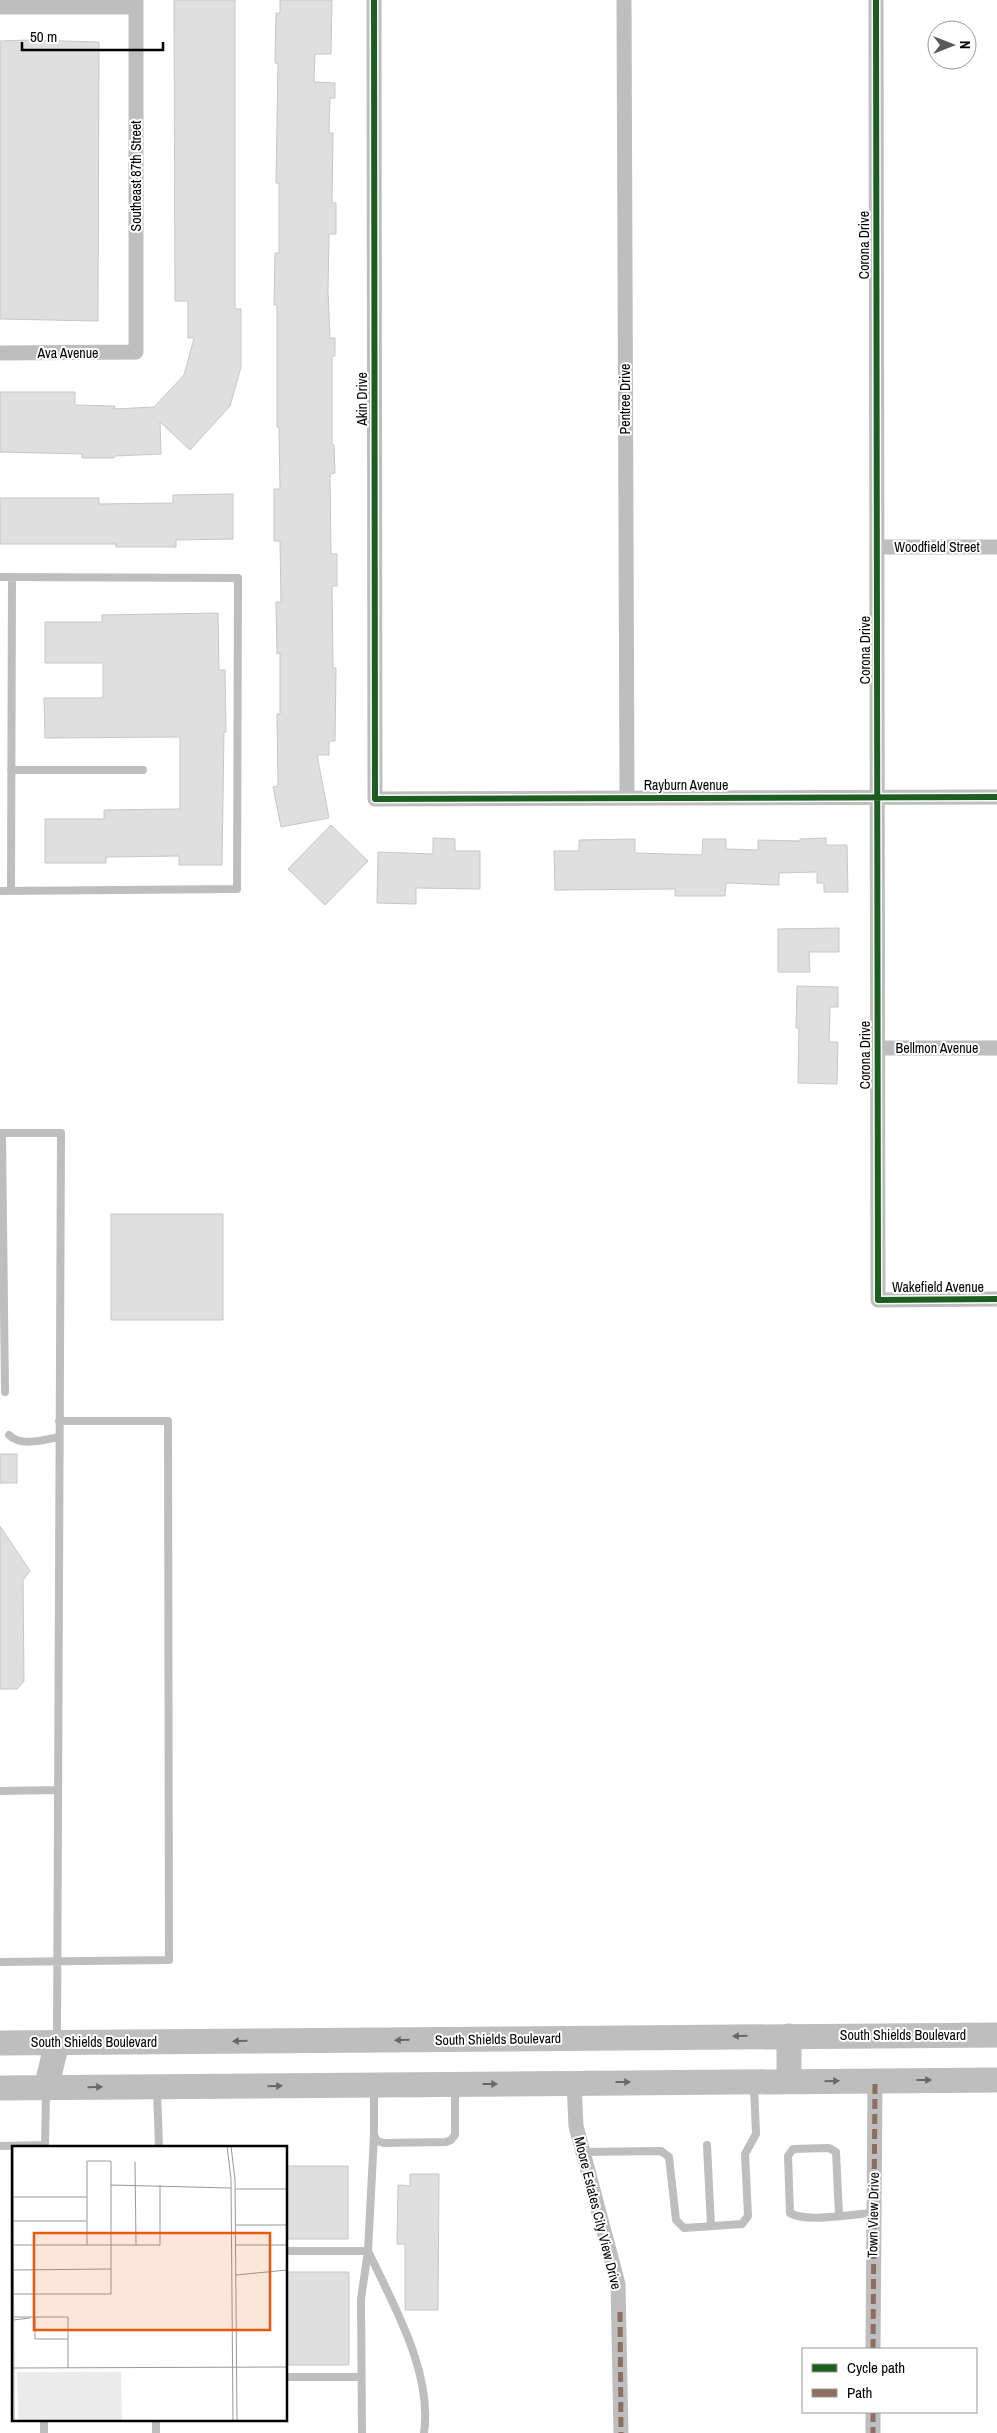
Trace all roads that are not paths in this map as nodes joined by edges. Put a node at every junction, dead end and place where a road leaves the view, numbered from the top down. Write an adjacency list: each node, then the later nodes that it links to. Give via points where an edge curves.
1 (374, 0): 17 (street, Akin Drive)
2 (624, 0): 16 (street, Pentree Drive)
3 (876, 0): 8 (street, Corona Drive)
4 (136, 4): 5 (street); 6 (street, Southeast 87th Street)
5 (0, 7)
6 (136, 352): 7 (street, Ava Avenue)
7 (0, 353)
8 (877, 547): 9 (street, Woodfield Street); 14 (street, Corona Drive)
9 (997, 547)
10 (0, 577): 11 (lane)
11 (12, 577): 12 (lane); 19 (lane, via 238,578 237,889)
12 (11, 770): 13 (lane); 19 (lane)
13 (143, 770)
14 (877, 797): 15 (street, Rayburn Avenue); 16 (street, Rayburn Avenue); 20 (street, Corona Drive)
15 (997, 797)
16 (627, 798): 17 (street, Rayburn Avenue)
17 (375, 799)
18 (0, 891): 19 (lane)
19 (11, 891)
20 (878, 1048): 21 (street, Bellmon Avenue); 24 (street, Corona Drive)
21 (997, 1048)
22 (1, 1133): 25 (lane); 26 (lane, via 61,1133)
23 (997, 1299): 24 (street, Wakefield Avenue)
24 (878, 1300)
25 (5, 1392)
26 (60, 1421): 28 (lane); 31 (lane, via 168,1422 169,1960)
27 (9, 1435): 28 (lane, via 23,1442)
28 (60, 1438): 29 (lane)
29 (57, 1790): 30 (lane); 31 (lane)
30 (0, 1791)
31 (58, 1960): 32 (lane); 36 (lane)
32 (0, 1962)
33 (997, 2035): 34 (main road, South Shields Boulevard)
34 (789, 2036): 36 (main road, South Shields Boulevard, one-way to 36); 40 (main road)
35 (0, 2043): 36 (main road, South Shields Boulevard)
36 (57, 2043): 46 (main road)
37 (997, 2080): 38 (main road, one-way to 37)
38 (875, 2081): 40 (main road, one-way to 38); 53 (street, Town View Drive)
39 (754, 2082): 40 (main road); 41 (main road, one-way to 39); 55 (lane, via 756,2134 745,2154 748,2216 742,2224)
40 (789, 2082)
41 (574, 2083): 42 (main road, one-way to 41); 52 (street, Moore Estates City View Drive, via 576,2126)
42 (456, 2084): 43 (main road); 47 (lane, via 455,2135 451,2140 384,2143 377,2141)
43 (374, 2085): 44 (main road, one-way to 43); 47 (lane)
44 (157, 2087): 46 (main road, one-way to 44); 51 (lane)
45 (0, 2088): 46 (main road)
46 (46, 2088): 50 (lane)
47 (374, 2135): 57 (lane)
48 (708, 2145): 55 (lane)
49 (0, 2146): 50 (lane)
50 (45, 2146)
51 (159, 2146)
52 (583, 2152): 55 (lane, via 661,2150 669,2158 676,2220 684,2228); 68 (street, Moore Estates City View Drive, via 618,2284)
53 (873, 2213): 54 (lane); 58 (street, Town View Drive)
54 (839, 2215): 54 (lane, via 797,2217 790,2213 788,2156 793,2149 829,2148 836,2152)
55 (711, 2226)
56 (288, 2251): 57 (lane)
57 (368, 2251): 60 (lane, via 360,2299); 67 (lane, via 405,2329 422,2384)
58 (873, 2348)
59 (288, 2377): 60 (lane)
60 (362, 2377): 66 (lane)
61 (873, 2413): 69 (street)
62 (44, 2420): 64 (lane)
63 (156, 2420): 65 (lane)
64 (44, 2433)
65 (156, 2433)
66 (362, 2433)
67 (424, 2433)
68 (621, 2433)
69 (873, 2433)

